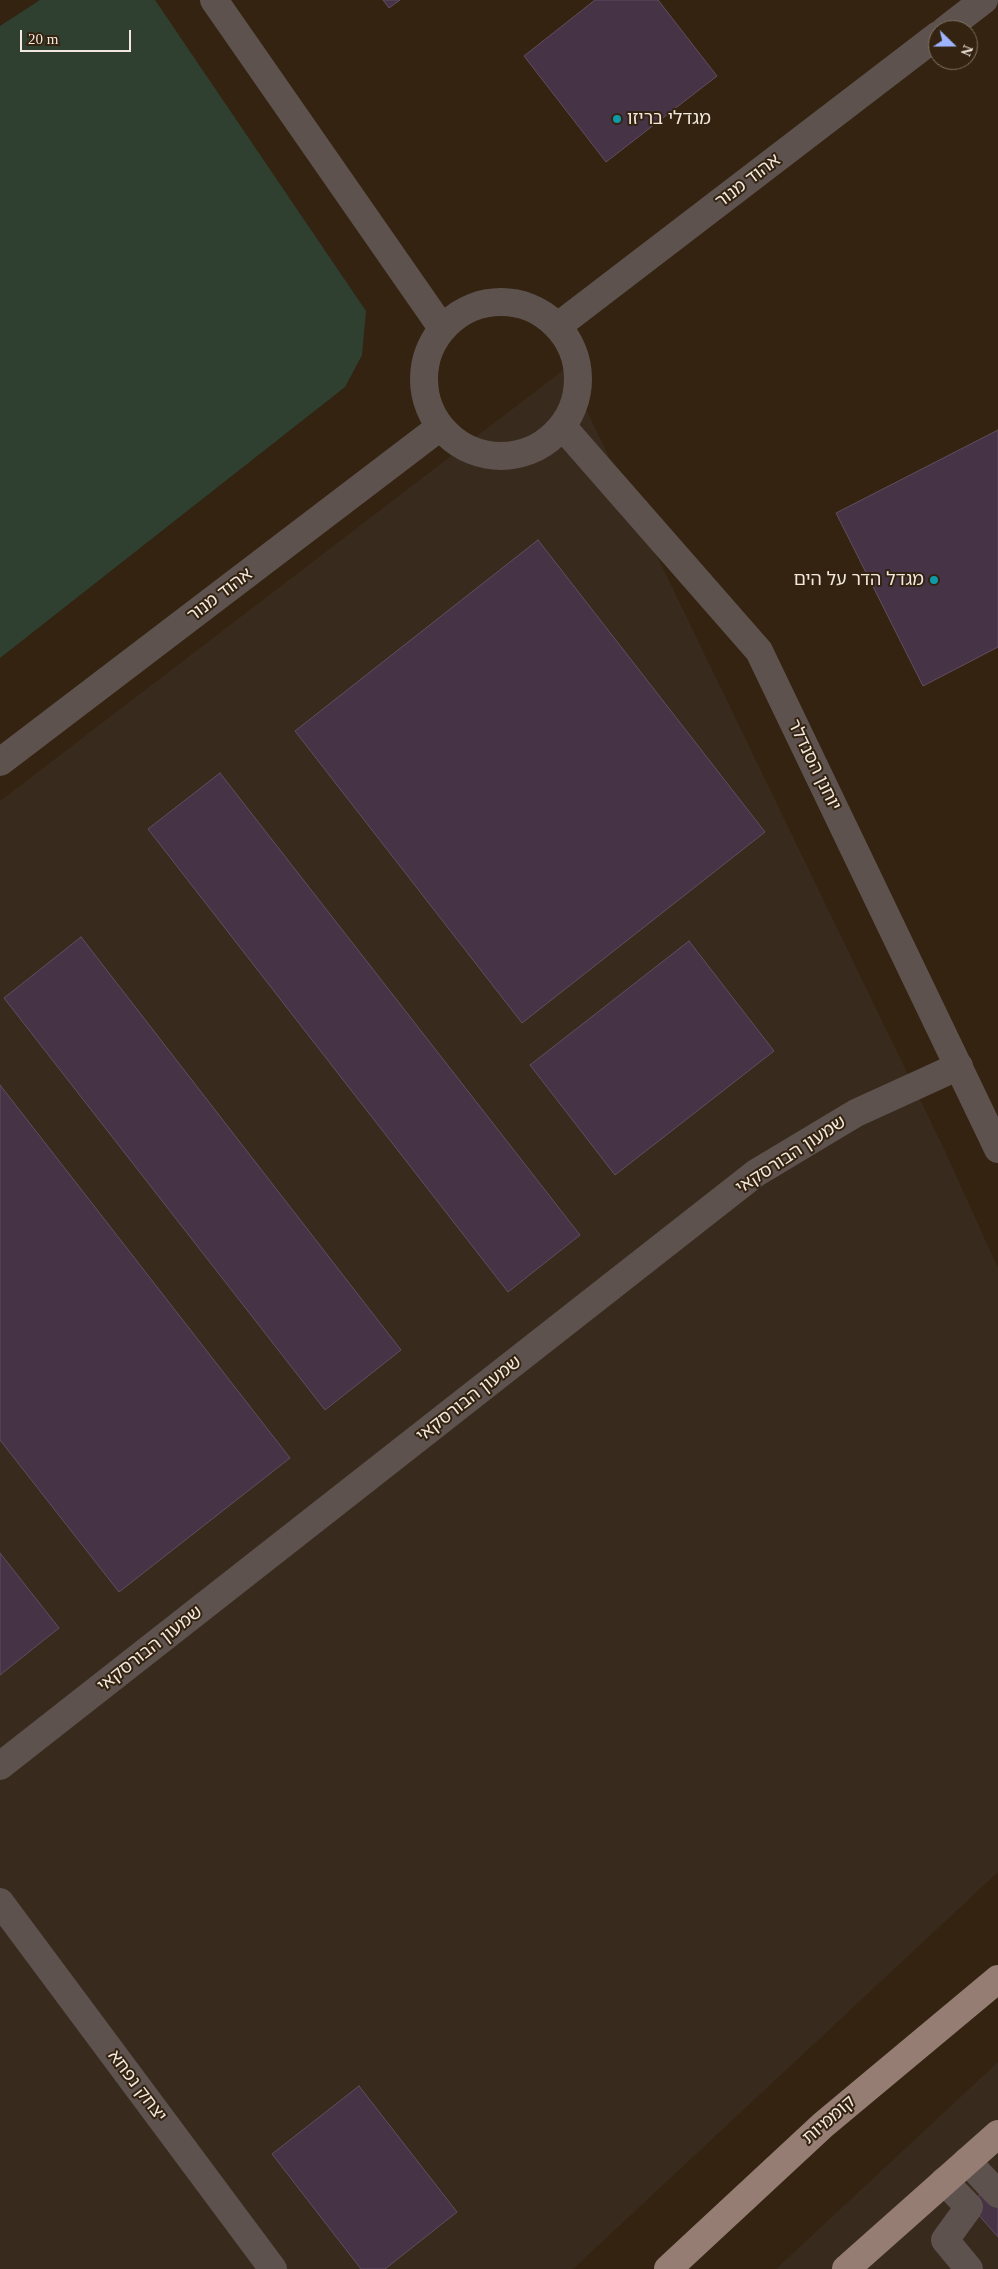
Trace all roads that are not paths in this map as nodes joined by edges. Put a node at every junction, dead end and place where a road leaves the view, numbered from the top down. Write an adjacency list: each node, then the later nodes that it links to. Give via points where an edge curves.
1 (214, 0): 6 (street)
2 (984, 0): 3 (street)
3 (958, 20)
4 (928, 43): 5 (street, אהוד מנור)
5 (558, 326): 6 (street, via 543,314 519,304 492,302 463,311); 7 (street, via 572,349 578,375 574,402)
6 (442, 328): 8 (street, via 428,352 423,378 427,405)
7 (562, 426): 8 (street, via 542,444 512,456 477,452 460,445); 10 (street, יוחנן הסנדלר, via 759,651)
8 (440, 427): 9 (street, אהוד מנור)
9 (0, 762)
10 (959, 1066): 11 (street, יוחנן הסנדלר); 13 (street, שמעון הבורסקאי, via 856,1113 756,1174)
11 (989, 1104): 12 (street, יוחנן הסנדלר)
12 (998, 1149)
13 (0, 1766)
14 (0, 1902): 20 (street, יצחק נפחא)
15 (998, 1979): 21 (main road, קוממיות, via 823,2125)
16 (998, 2134): 17 (main road)
17 (967, 2161): 18 (main road); 19 (street)
18 (944, 2182): 22 (main road); 23 (street, via 969,2207 946,2240)
19 (998, 2194)
20 (273, 2269)
21 (668, 2269)
22 (846, 2269)
23 (969, 2269)

